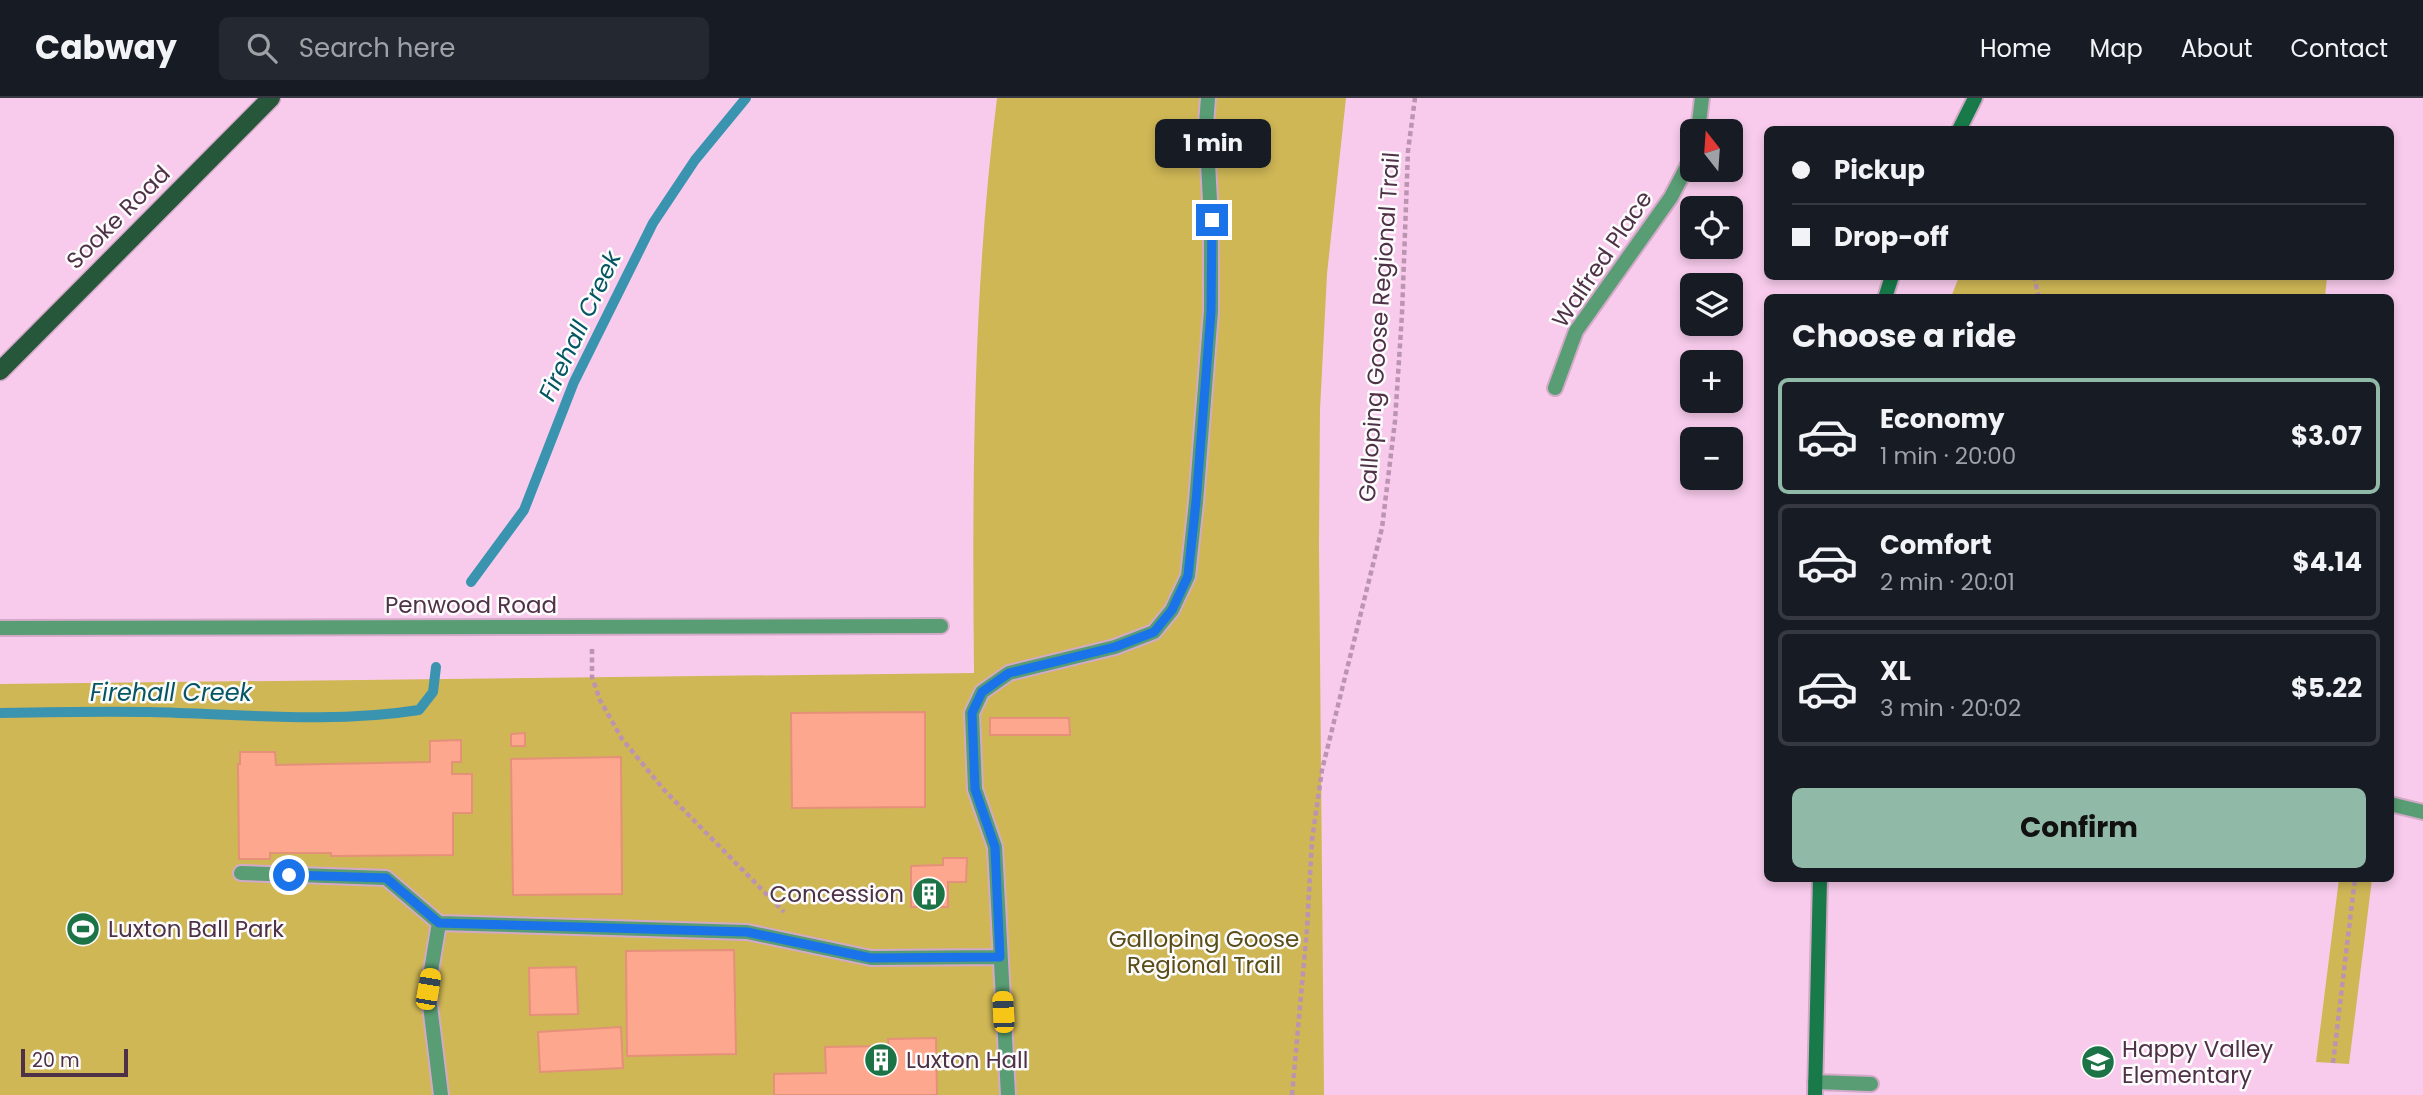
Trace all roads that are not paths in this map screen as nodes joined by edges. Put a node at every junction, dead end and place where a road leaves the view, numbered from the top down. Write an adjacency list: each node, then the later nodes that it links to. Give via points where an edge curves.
1 (271, 98): 8 (main road, Sooke Road)
2 (1208, 98): 17 (street, via 1211,312 1188,576 1172,610 1154,632 1115,647 1009,673 982,692 972,713 975,789 995,847)
3 (1702, 98): 5 (street)
4 (1975, 98): 6 (main road)
5 (1699, 119)
6 (1961, 126)
7 (1680, 179): 9 (street, Walfred Place, via 1576,331)
8 (0, 371)
9 (1555, 388)
10 (941, 626): 11 (street, Penwood Road)
11 (0, 628)
12 (2394, 805): 13 (street)
13 (2423, 812)
14 (241, 873): 16 (street, via 386,878)
15 (1820, 882): 19 (main road)
16 (439, 923): 17 (street, via 747,932 871,958); 20 (street, via 428,989)
17 (1000, 957): 21 (street)
18 (1871, 1084): 19 (street)
19 (1815, 1089)
20 (441, 1095)
21 (1008, 1095)

